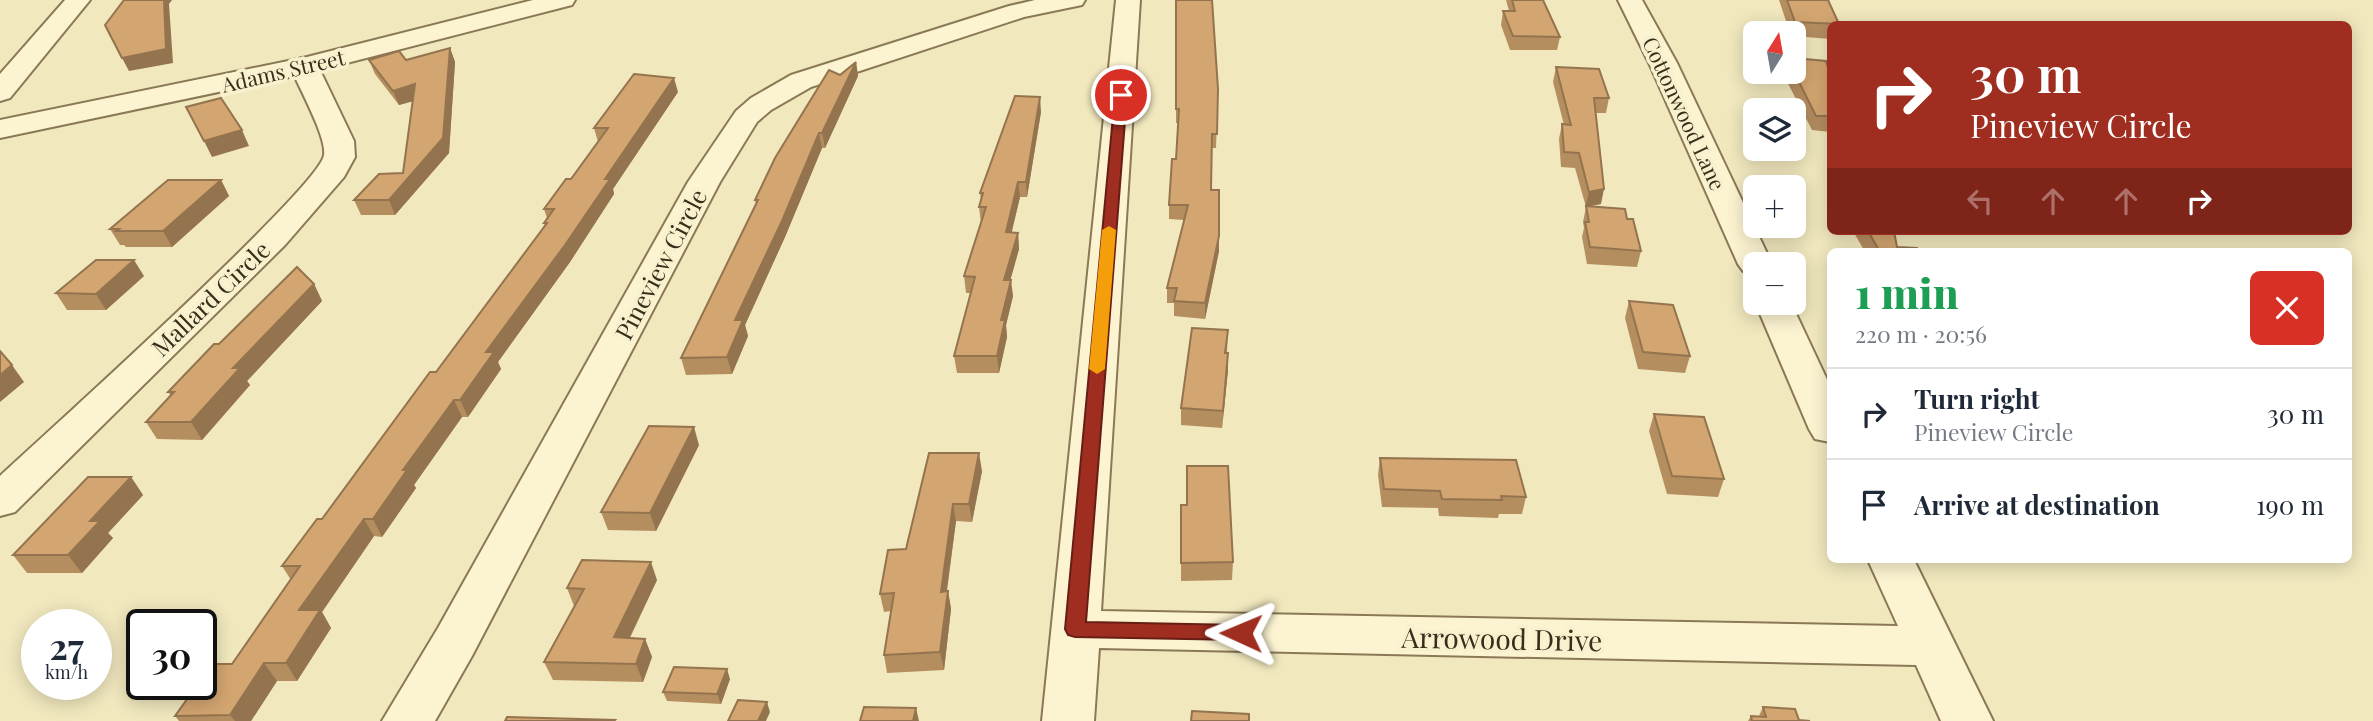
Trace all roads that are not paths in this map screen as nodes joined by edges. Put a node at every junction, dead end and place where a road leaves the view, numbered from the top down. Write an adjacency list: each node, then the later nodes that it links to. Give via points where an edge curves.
1 (78, 0): 7 (street)
2 (563, 0): 6 (street, Adams Street)
3 (1073, 0): 16 (street, Pineview Circle, via 1018,11 820,74 780,92 746,117 704,181)
4 (1128, 0): 14 (street)
5 (1630, 0): 9 (street, Cottonwood Lane)
6 (304, 66): 8 (street, Adams Street); 12 (street, Mallard Circle, via 339,141 340,157 328,177 273,237)
7 (0, 92)
8 (0, 129)
9 (1750, 252)
10 (1778, 315): 11 (street)
11 (1827, 422)
12 (0, 501)
13 (1892, 563): 15 (street)
14 (1075, 629): 15 (street, Arrowood Drive); 17 (street)
15 (1930, 646): 18 (street)
16 (408, 721)
17 (1068, 721)
18 (1967, 721)

